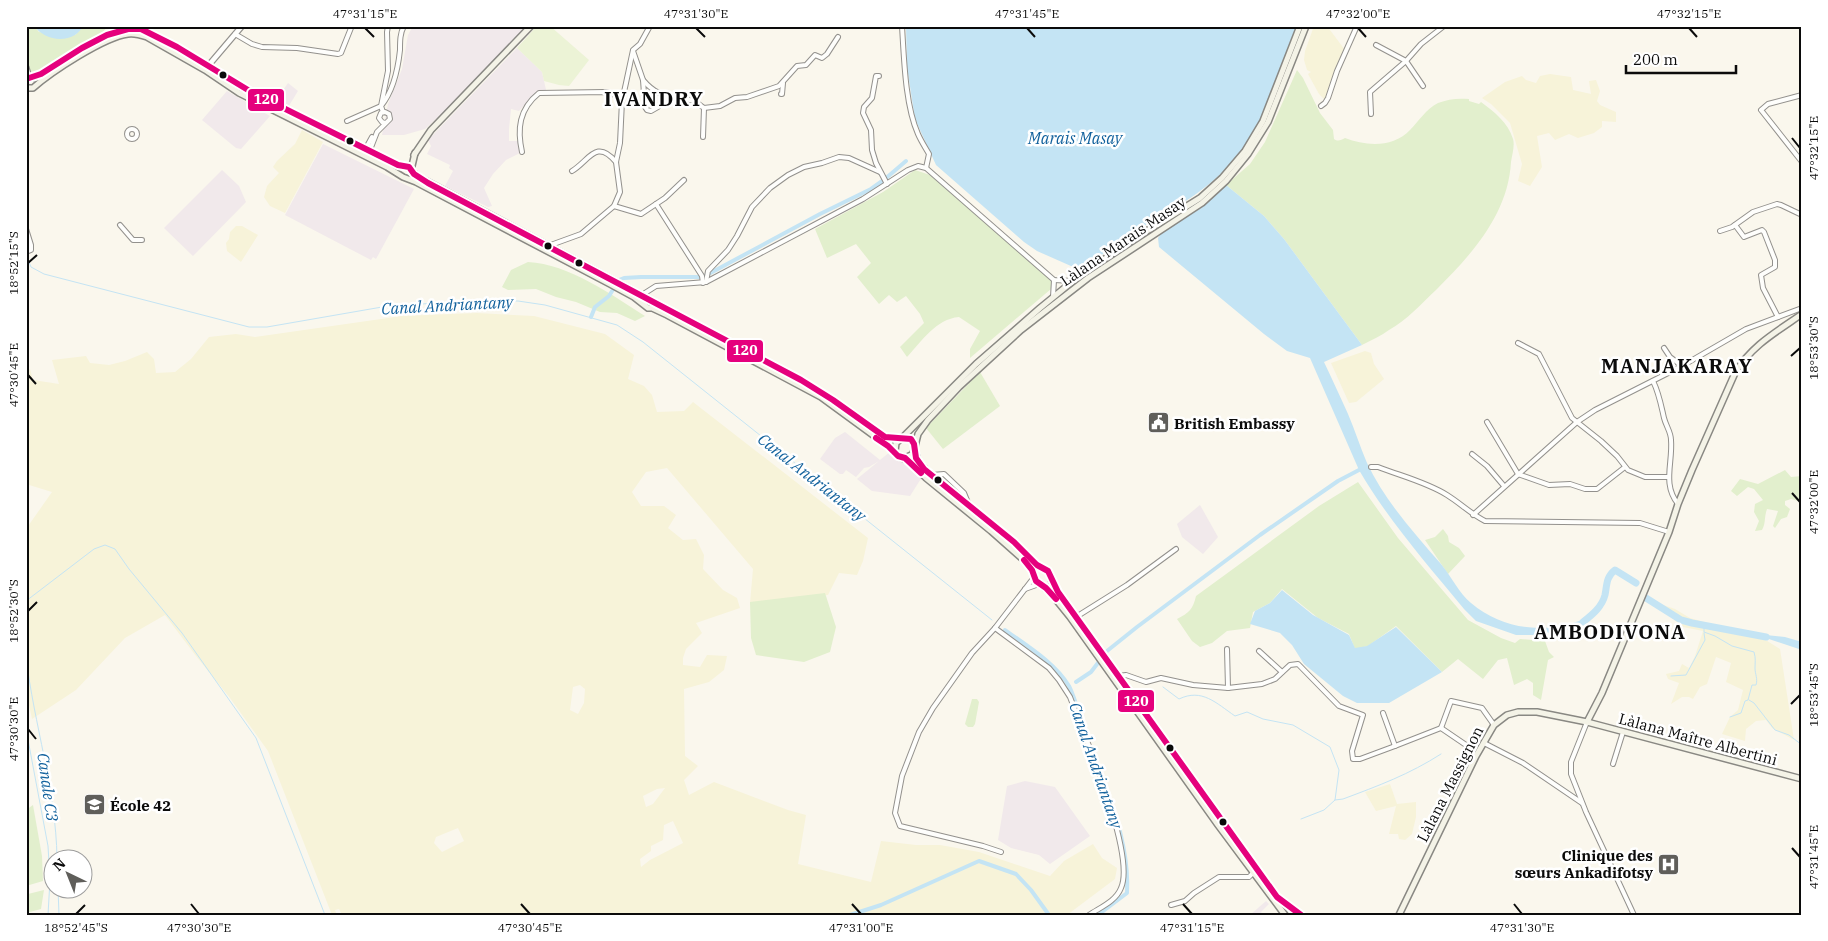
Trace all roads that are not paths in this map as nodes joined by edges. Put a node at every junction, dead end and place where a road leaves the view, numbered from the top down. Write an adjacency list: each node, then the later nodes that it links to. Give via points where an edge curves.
1 (242, 26): 12 (street)
2 (350, 26): 12 (street, via 338,54 262,46)
3 (388, 26): 31 (street, via 388,71)
4 (404, 26): 31 (street, via 393,85)
5 (531, 26): 41 (main road, via 431,130)
6 (650, 26): 15 (street)
7 (902, 26): 46 (street, via 912,118 929,154)
8 (1300, 26): 16 (main road, Làlana Marais Masay)
9 (1306, 26): 16 (main road, Làlana Marais Masay)
10 (1356, 26): 32 (street)
11 (1444, 26): 17 (street)
12 (235, 34): 19 (street)
13 (838, 37): 23 (street, via 827,54 822,58 815,55 806,65 797,66)
14 (1376, 45): 17 (street)
15 (633, 50): 22 (street); 30 (street)
16 (1292, 56): 56 (main road, Làlana Marais Masay, via 1268,122 1248,154 1202,203)
17 (1406, 61): 25 (street); 35 (street, via 1370,92)
18 (26, 67): 21 (street)
19 (207, 69): 21 (main road, via 150,33 128,28 102,38); 24 (main road, via 147,37 129,34 98,46); 40 (main road); 50 (main road, via 245,96)
20 (880, 76): 49 (street, via 876,76 872,98 863,109)
21 (29, 77): 24 (main road)
22 (643, 80): 29 (street, via 657,93); 29 (street, via 647,110 658,107)
23 (783, 83): 27 (street); 33 (street, via 720,106)
24 (37, 84): 26 (main road, via 33,88)
25 (1423, 86)
26 (27, 87)
27 (781, 94)
28 (1802, 96): 44 (street, via 1768,104 1760,110)
29 (667, 97): 33 (street, via 692,100)
30 (622, 101): 42 (street, via 605,92 539,93 521,114 519,138); 43 (street)
31 (381, 106): 34 (street); 37 (street)
32 (1321, 106)
33 (704, 108): 39 (street)
34 (383, 112): 36 (street); 38 (street, via 391,117)
35 (1371, 114)
36 (380, 120): 38 (street); 40 (street)
37 (347, 121)
38 (385, 123): 40 (street)
39 (703, 137)
40 (368, 149): 45 (main road)
41 (415, 152): 45 (main road); 47 (main road)
42 (522, 152)
43 (616, 162): 48 (street, via 598,151); 54 (street, via 620,192)
44 (1802, 162)
45 (404, 167): 47 (main road); 50 (main road, via 401,170)
46 (926, 168): 52 (street, via 918,166); 65 (street)
47 (411, 171): 50 (main road, via 409,177); 62 (main road)
48 (572, 171)
49 (881, 174): 52 (street); 64 (street, via 849,158 839,157 788,174 752,207 738,236)
50 (403, 177): 66 (main road)
51 (684, 180): 53 (street)
52 (886, 183): 64 (street, via 863,199)
53 (656, 204): 54 (street, via 641,214); 64 (street)
54 (614, 206): 62 (street, via 581,234)
55 (1802, 215): 58 (street, via 1777,204 1753,212)
56 (1175, 218): 67 (main road, Làlana Marais Masay, via 1129,242); 82 (main road, Làlana Marais Masay, via 1088,278 1021,330 941,406 920,430)
57 (120, 225): 61 (street, via 133,240)
58 (1735, 225): 60 (street); 74 (street, via 1744,238 1764,232 1775,267 1760,275)
59 (26, 229): 63 (street, via 32,245)
60 (1720, 231)
61 (142, 240)
62 (548, 246): 66 (main road)
63 (29, 251)
64 (704, 280): 69 (street, via 656,286)
65 (1054, 280): 67 (street); 70 (street)
66 (611, 282): 68 (main road)
67 (1073, 282): 70 (main road, Làlana Marais Masay)
68 (619, 287): 69 (main road); 71 (main road, via 646,306 646,303)
69 (643, 297): 71 (main road)
70 (1053, 298): 81 (main road, Làlana Marais Masay, via 976,364)
71 (652, 304): 81 (main road, via 801,380 885,437); 83 (main road, via 813,393)
72 (1802, 308): 74 (street)
73 (1802, 314): 92 (main road, via 1753,348 1744,358)
74 (1778, 317): 77 (street, via 1746,330)
75 (1518, 343): 80 (street, via 1539,354)
76 (1664, 348): 77 (street)
77 (1682, 366): 78 (street)
78 (1653, 381): 80 (street); 90 (street, via 1671,439)
79 (1487, 422): 88 (street)
80 (1577, 422): 87 (street, via 1617,456); 88 (street)
81 (902, 438): 82 (main road, via 911,440); 83 (main road, via 896,443)
82 (915, 449): 85 (main road, via 911,456); 89 (main road, via 918,461)
83 (895, 452): 85 (main road)
84 (1472, 454): 91 (street)
85 (905, 458): 98 (main road, via 1010,547)
86 (1371, 467): 94 (street, via 1447,495)
87 (1625, 467): 88 (street, via 1597,489 1570,484 1549,486); 90 (street, via 1645,477)
88 (1518, 474): 91 (street)
89 (932, 475): 93 (main road); 93 (street, via 944,474 964,493)
90 (1668, 477): 92 (street, via 1672,496)
91 (1504, 486): 94 (street)
92 (1678, 504): 95 (main road)
93 (970, 507): 97 (main road)
94 (1473, 515): 95 (street, via 1485,521 1640,523)
95 (1668, 532): 110 (main road)
96 (1176, 549): 102 (street, via 1127,586)
97 (1043, 569): 98 (main road); 99 (main road, via 1049,572)
98 (1035, 575): 100 (main road); 101 (street)
99 (1050, 578): 100 (main road); 102 (main road)
100 (1041, 584): 101 (street); 106 (main road)
101 (1023, 590): 103 (street)
102 (1076, 617): 106 (main road)
103 (995, 628): 123 (street, via 972,653 919,732 902,776 894,813 900,826); 127 (street, via 1049,668 1059,680 1070,698 1114,816 1122,861 1122,887 1116,896)
104 (1227, 649): 109 (street)
105 (1259, 651): 107 (street)
106 (1102, 657): 108 (main road); 124 (main road)
107 (1282, 672): 109 (street, via 1262,684); 118 (street, via 1290,665 1298,664 1339,706 1363,715 1352,751 1353,759)
108 (1118, 676): 109 (street, via 1126,675 1146,682 1161,678); 124 (main road)
109 (1228, 688)
110 (1593, 712): 112 (main road); 114 (main road)
111 (1383, 713): 118 (street)
112 (1587, 722): 113 (main road, Làlana Massignon, via 1528,712 1507,715); 114 (main road, Làlana Maître Albertini); 122 (street, via 1571,762 1571,774)
113 (1494, 725): 115 (street, via 1482,708 1451,701); 117 (main road, Làlana Massignon)
114 (1601, 726): 116 (main road, Làlana Maître Albertini)
115 (1441, 728): 118 (street); 119 (street)
116 (1623, 732): 120 (street); 121 (main road, Làlana Maître Albertini)
117 (1484, 743): 119 (main road, Làlana Massignon); 122 (street, via 1523,763)
118 (1394, 746)
119 (1476, 756): 129 (main road, Làlana Massignon)
120 (1613, 764)
121 (1802, 779)
122 (1582, 804): 130 (street)
123 (1001, 852)
124 (1256, 873): 125 (street, via 1249,878 1219,877 1186,901); 126 (main road); 126 (main road)
125 (1171, 905)
126 (1288, 913): 128 (main road)
127 (1089, 915)
128 (1301, 915)
129 (1399, 915)
130 (1634, 915)

